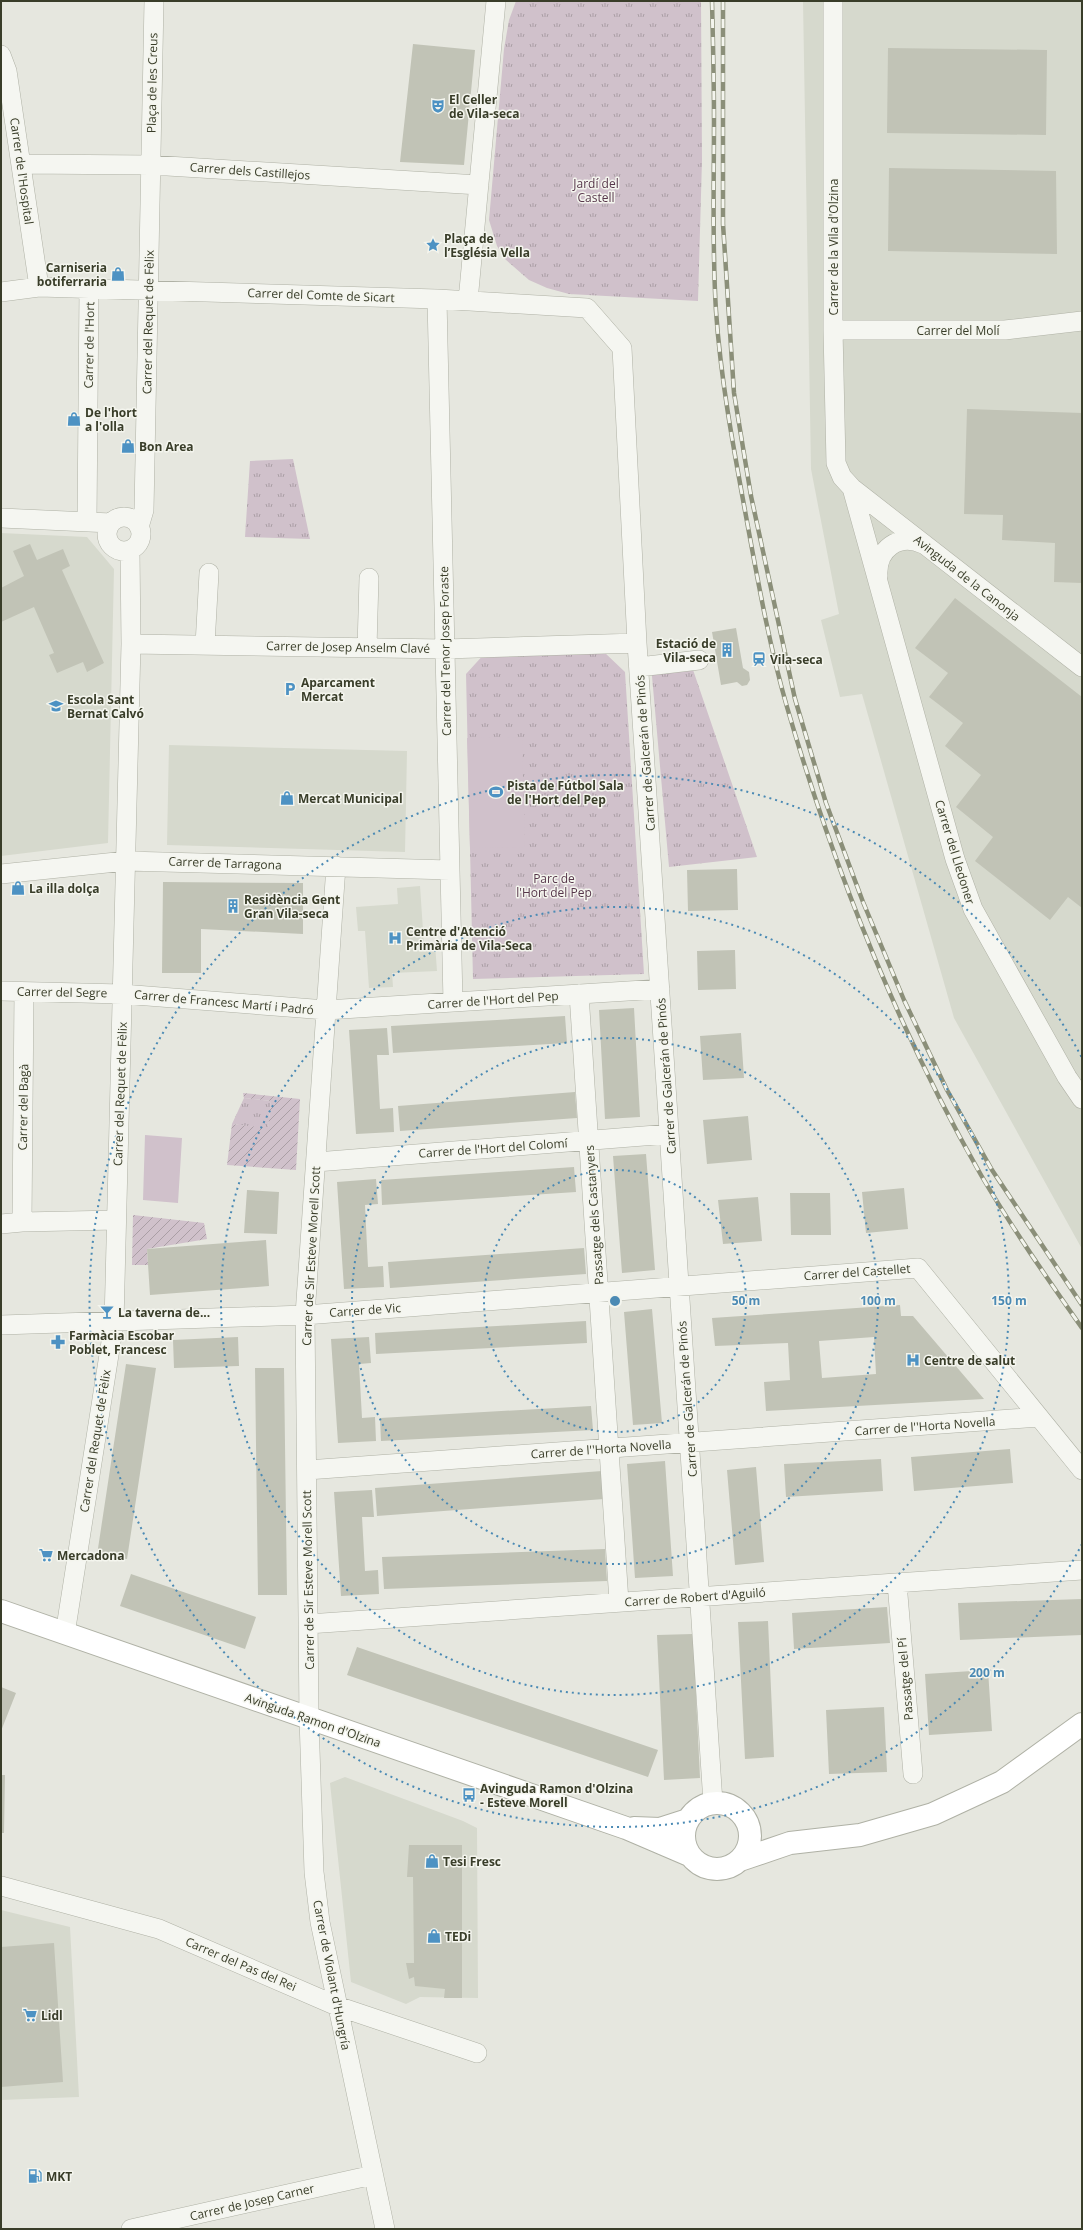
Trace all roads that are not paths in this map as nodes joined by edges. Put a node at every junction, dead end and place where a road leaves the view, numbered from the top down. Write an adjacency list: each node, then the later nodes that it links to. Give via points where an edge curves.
1 (154, 1): 6 (street, Plaça de les Creus)
2 (496, 1): 7 (street)
3 (832, 1): 15 (street, Carrer de la Vila d'Olzina)
4 (1, 55): 5 (street, Carrer de l'Hospital, via 8,71)
5 (21, 164): 6 (street, Carrer dels Castillejos); 8 (street, Carrer de l'Hospital)
6 (150, 165): 7 (street, Carrer dels Castillejos); 10 (street, Carrer del Requet de Fèlix)
7 (479, 185): 13 (street)
8 (39, 287): 9 (street, Carrer del Comte de Sicart); 11 (street, Carrer del Comte de Sicart)
9 (89, 289): 10 (street, Carrer del Comte de Sicart); 19 (street, Carrer de l'Hort)
10 (148, 290): 12 (street, Carrer del Comte de Sicart); 21 (street, Carrer del Requet de Fèlix, via 144,510)
11 (1, 292)
12 (437, 299): 13 (street, Carrer del Comte de Sicart); 31 (street, Carrer del Tenor Josep Foraste)
13 (468, 301): 16 (street, Carrer del Comte de Sicart, via 587,308)
14 (1082, 321): 15 (street, Carrer del Molí, via 1005,330)
15 (833, 330): 17 (street, Carrer de la Vila d'Olzina, via 834,450 842,476)
16 (622, 348): 27 (street, Carrer de Galcerán de Pinós)
17 (852, 488): 22 (street, Avinguda de la Canonja); 26 (street, Carrer del Lledoner)
18 (1, 518): 19 (street)
19 (87, 521): 20 (street)
20 (111, 523): 21 (street, via 116,519 126,518); 23 (street, via 106,533 110,544 119,551)
21 (139, 527): 23 (street, via 140,538)
22 (925, 545): 26 (street, Carrer del Lledoner, via 908,540 890,546 878,561); 34 (street, Avinguda de la Canonja)
23 (130, 551): 28 (street, Carrer del Requet de Fèlix)
24 (209, 573): 29 (street)
25 (369, 578): 30 (street)
26 (878, 583): 46 (street, Carrer del Lledoner, via 955,859 973,909 1067,1077)
27 (637, 643): 31 (street, Carrer de Josep Anselm Clavé); 33 (street, Carrer de Galcerán de Pinós)
28 (131, 644): 29 (street, Carrer de Josep Anselm Clavé); 35 (street, Carrer del Requet de Fèlix)
29 (205, 645): 30 (street, Carrer de Josep Anselm Clavé)
30 (367, 648): 31 (street, Carrer de Josep Anselm Clavé)
31 (445, 649): 37 (street, Carrer del Tenor Josep Foraste)
32 (699, 660): 33 (street)
33 (639, 666): 39 (street, Carrer de Galcerán de Pinós)
34 (1082, 667)
35 (126, 861): 36 (street, Carrer de Tarragona); 38 (street, Carrer de Tarragona); 42 (street, Carrer del Requet de Fèlix)
36 (336, 866): 37 (street, Carrer de Tarragona); 45 (street, Carrer de Sir Esteve Morell Scott)
37 (450, 870): 44 (street, Carrer del Tenor Josep Foraste)
38 (1, 874)
39 (660, 990): 43 (street, Carrer de l'Hort del Pep); 47 (street, Carrer de Galcerán de Pinós)
40 (1, 991): 41 (street, Carrer del Segre)
41 (24, 992): 42 (street, Carrer del Segre); 51 (street, Carrer del Bagà)
42 (122, 994): 45 (street, Carrer de Francesc Martí i Padró); 50 (street, Carrer del Requet de Fèlix)
43 (579, 994): 44 (street, Carrer de l'Hort del Pep); 48 (street, Passatge dels Castanyers)
44 (452, 1002): 45 (street, Carrer de l'Hort del Pep)
45 (326, 1010): 49 (street, Carrer de Sir Esteve Morell Scott)
46 (1082, 1099)
47 (669, 1134): 48 (street, Carrer de l'Hort del Colomí); 53 (street, Carrer de Galcerán de Pinós)
48 (589, 1140): 49 (street, Carrer de l'Hort del Colomí); 54 (street, Passatge dels Castanyers)
49 (316, 1162): 55 (street, Carrer de Sir Esteve Morell Scott)
50 (116, 1220): 51 (street); 56 (street, Carrer del Requet de Fèlix)
51 (22, 1222): 52 (street)
52 (1, 1224)
53 (680, 1285): 54 (street, Carrer de Vic); 58 (street, Carrer del Castellet, via 918,1268); 59 (street, Carrer de Galcerán de Pinós)
54 (599, 1292): 55 (street, Carrer de Vic); 60 (street, Passatge dels Castanyers)
55 (306, 1315): 56 (street, Carrer de Vic); 61 (street, Carrer de Sir Esteve Morell Scott)
56 (114, 1323): 57 (street, Carrer de Vic); 69 (street, Carrer del Requet de Fèlix)
57 (1, 1325)
58 (1039, 1417): 59 (street, Carrer de l''Horta Novella); 62 (street, Carrer del Castellet)
59 (690, 1442): 60 (street, Carrer de l''Horta Novella); 65 (street, Carrer de Galcerán de Pinós)
60 (609, 1448): 61 (street, Carrer de l''Horta Novella); 66 (street, Passatge dels Castanyers)
61 (307, 1470): 68 (street, Carrer de Sir Esteve Morell Scott)
62 (1082, 1470)
63 (1082, 1570): 64 (street, Carrer de Robert d'Aguiló)
64 (897, 1583): 65 (street, Carrer de Robert d'Aguiló); 72 (street, Passatge del Pí)
65 (700, 1597): 66 (street, Carrer de Robert d'Aguiló); 73 (street, Carrer de Galcerán de Pinós)
66 (619, 1602): 68 (street, Carrer de Robert d'Aguiló)
67 (1, 1611): 69 (street, Avinguda Ramon d'Olzina)
68 (308, 1624): 70 (street, Carrer de Sir Esteve Morell Scott)
69 (65, 1634): 70 (street, Avinguda Ramon d'Olzina)
70 (309, 1718): 76 (street, Avinguda Ramon d'Olzina); 81 (street, Carrer de Violant d'Hungría, via 314,1872 320,1922)
71 (1082, 1724): 77 (street, via 1002,1782 933,1814 860,1835)
72 (913, 1774)
73 (713, 1803): 74 (street, via 698,1809); 75 (street, via 725,1804 735,1809 743,1816)
74 (688, 1820): 76 (street, Avinguda Ramon d'Olzina, via 660,1829); 78 (street, via 684,1838)
75 (748, 1826): 77 (street, via 769,1837); 79 (street, via 749,1844)
76 (626, 1828): 78 (street, Avinguda Ramon d'Olzina)
77 (790, 1843): 79 (street)
78 (689, 1855): 79 (street, via 700,1865 714,1870 728,1868)
79 (740, 1860)
80 (1, 1886): 81 (street, Carrer del Pas del Rei, via 159,1929)
81 (337, 2006): 82 (street, Carrer del Pas del Rei); 83 (street, Carrer de Violant d'Hungría)
82 (477, 2053)
83 (373, 2175): 84 (street, Carrer de Josep Carner); 85 (street, Carrer de Violant d'Hungría)
84 (131, 2229)
85 (385, 2229)

